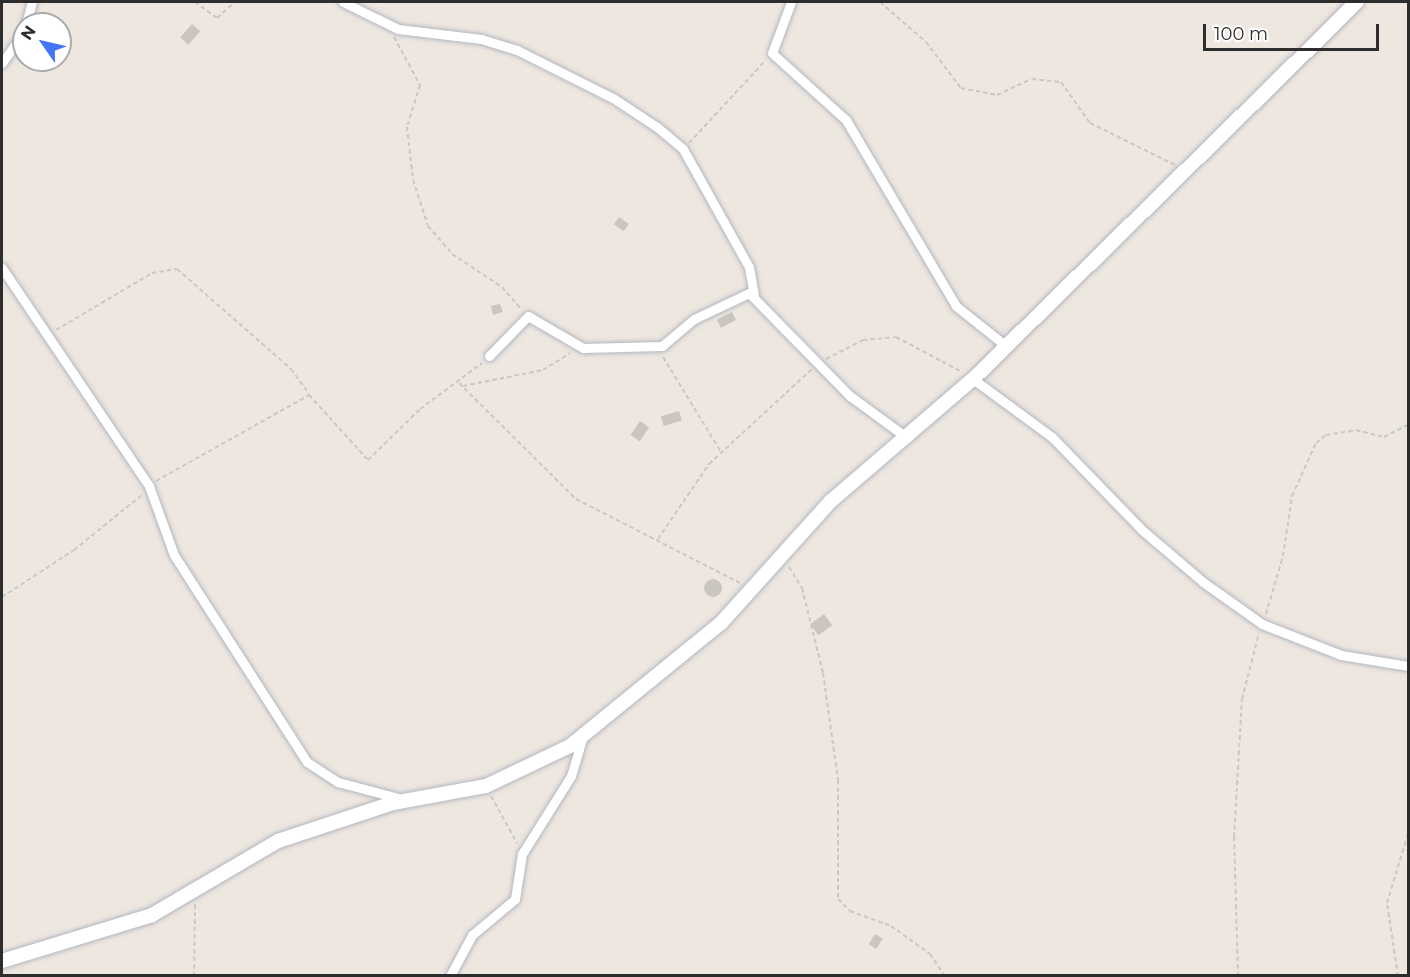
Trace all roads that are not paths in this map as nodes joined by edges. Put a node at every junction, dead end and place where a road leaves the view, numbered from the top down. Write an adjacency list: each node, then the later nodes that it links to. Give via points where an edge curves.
1 (343, 2): 7 (street, via 383,23 421,36 481,39 528,55 613,98 683,149 740,248)
2 (790, 2): 8 (street, via 772,53 846,120 956,306)
3 (1357, 2): 8 (street, via 1183,168)
4 (12, 49): 5 (street)
5 (2, 63)
6 (2, 268): 14 (street, via 149,486 174,555 307,762 338,782)
7 (754, 295): 9 (street, via 704,313 657,347 583,348 546,322 525,317); 11 (street, via 850,396)
8 (1006, 346): 10 (street)
9 (489, 356)
10 (974, 379): 11 (street); 12 (street, via 1052,437 1142,530 1203,582 1262,624 1341,654)
11 (906, 437): 13 (street, via 831,501 689,653)
12 (1408, 666)
13 (583, 736): 14 (street, via 486,786); 16 (street, via 571,776 522,854 515,899 472,934)
14 (414, 801): 15 (street, via 360,812 278,841 243,857 152,915)
15 (2, 961)
16 (450, 975)

